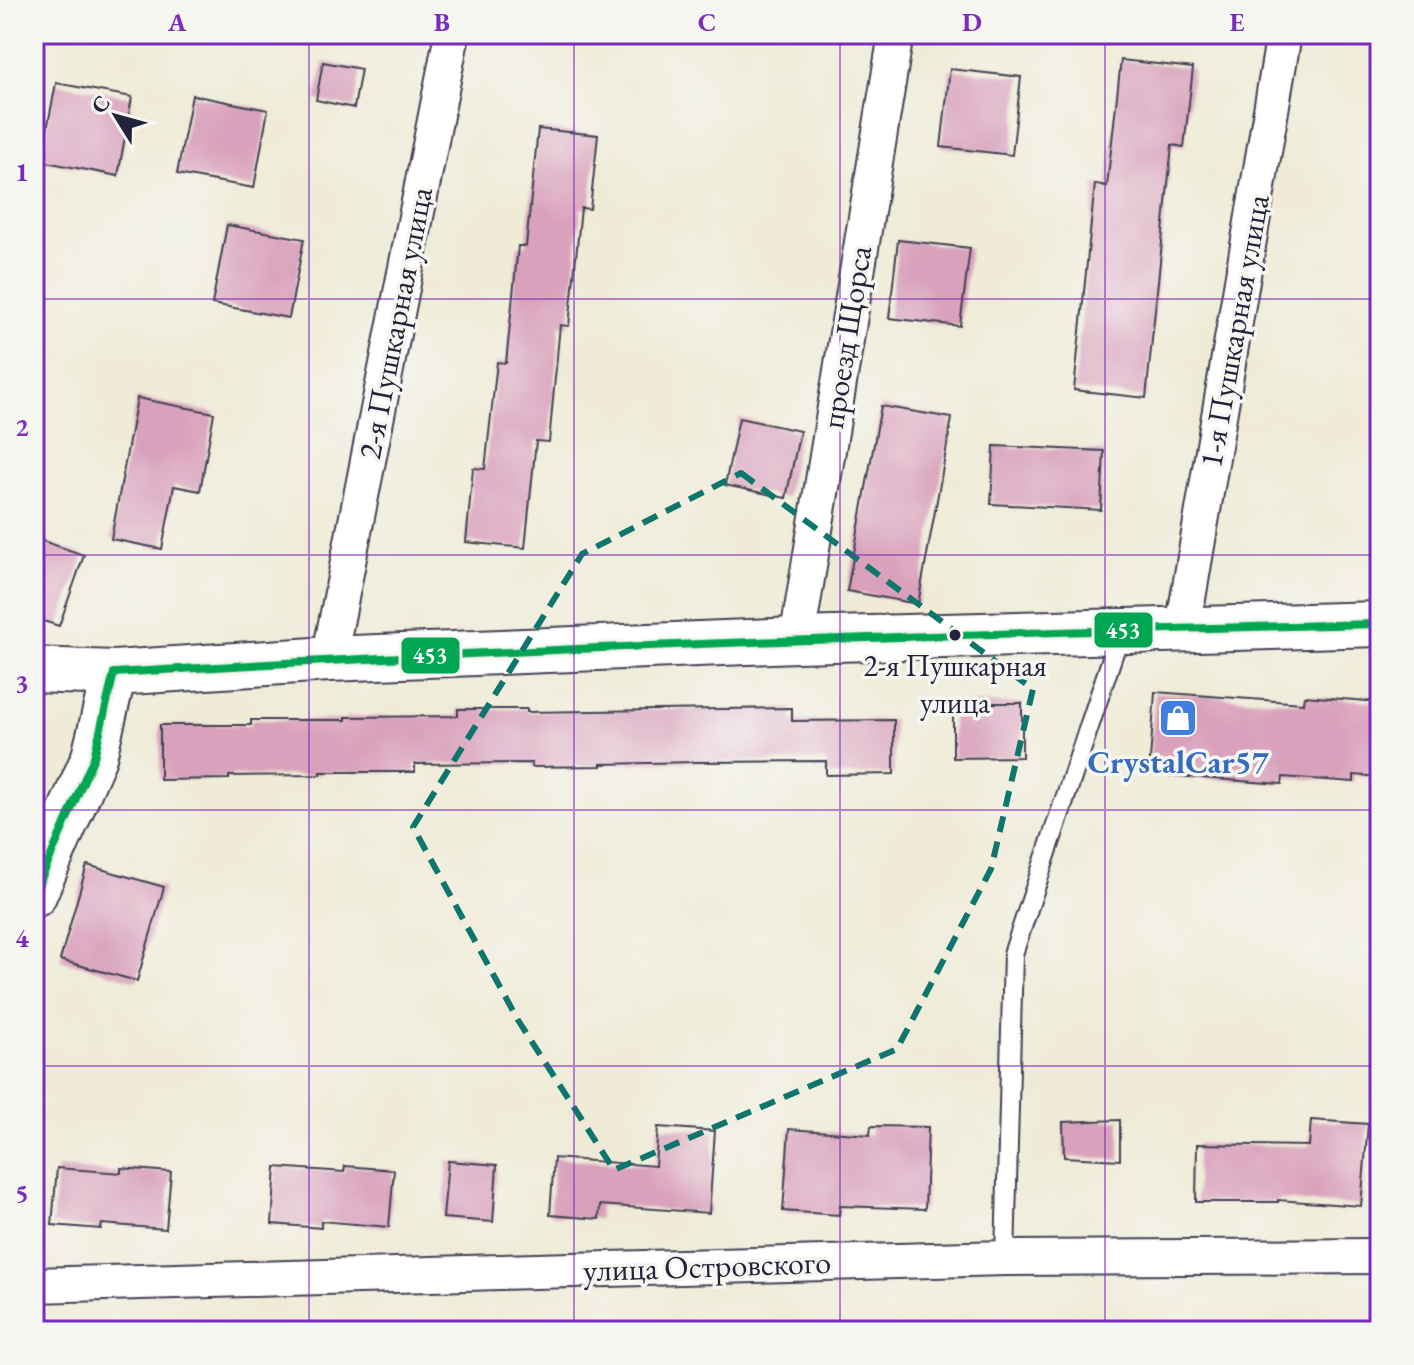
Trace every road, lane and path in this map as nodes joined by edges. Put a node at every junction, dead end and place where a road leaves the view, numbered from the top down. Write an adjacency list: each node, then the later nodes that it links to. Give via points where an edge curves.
1 (452, 34): 8 (street, 2-я Пушкарная улица)
2 (896, 34): 7 (street, проезд Щорса)
3 (1284, 34): 5 (street, 1-я Пушкарная улица)
4 (1380, 624): 5 (main road)
5 (1183, 628): 6 (main road)
6 (1122, 630): 7 (main road); 13 (lane, via 1013,954)
7 (797, 640): 8 (main road)
8 (329, 659): 10 (main road)
9 (34, 670): 10 (main road)
10 (114, 673): 11 (main road, via 94,757)
11 (34, 895)
12 (1380, 1256): 13 (street, улица Островского)
13 (1005, 1258): 14 (street, улица Островского)
14 (34, 1285)

